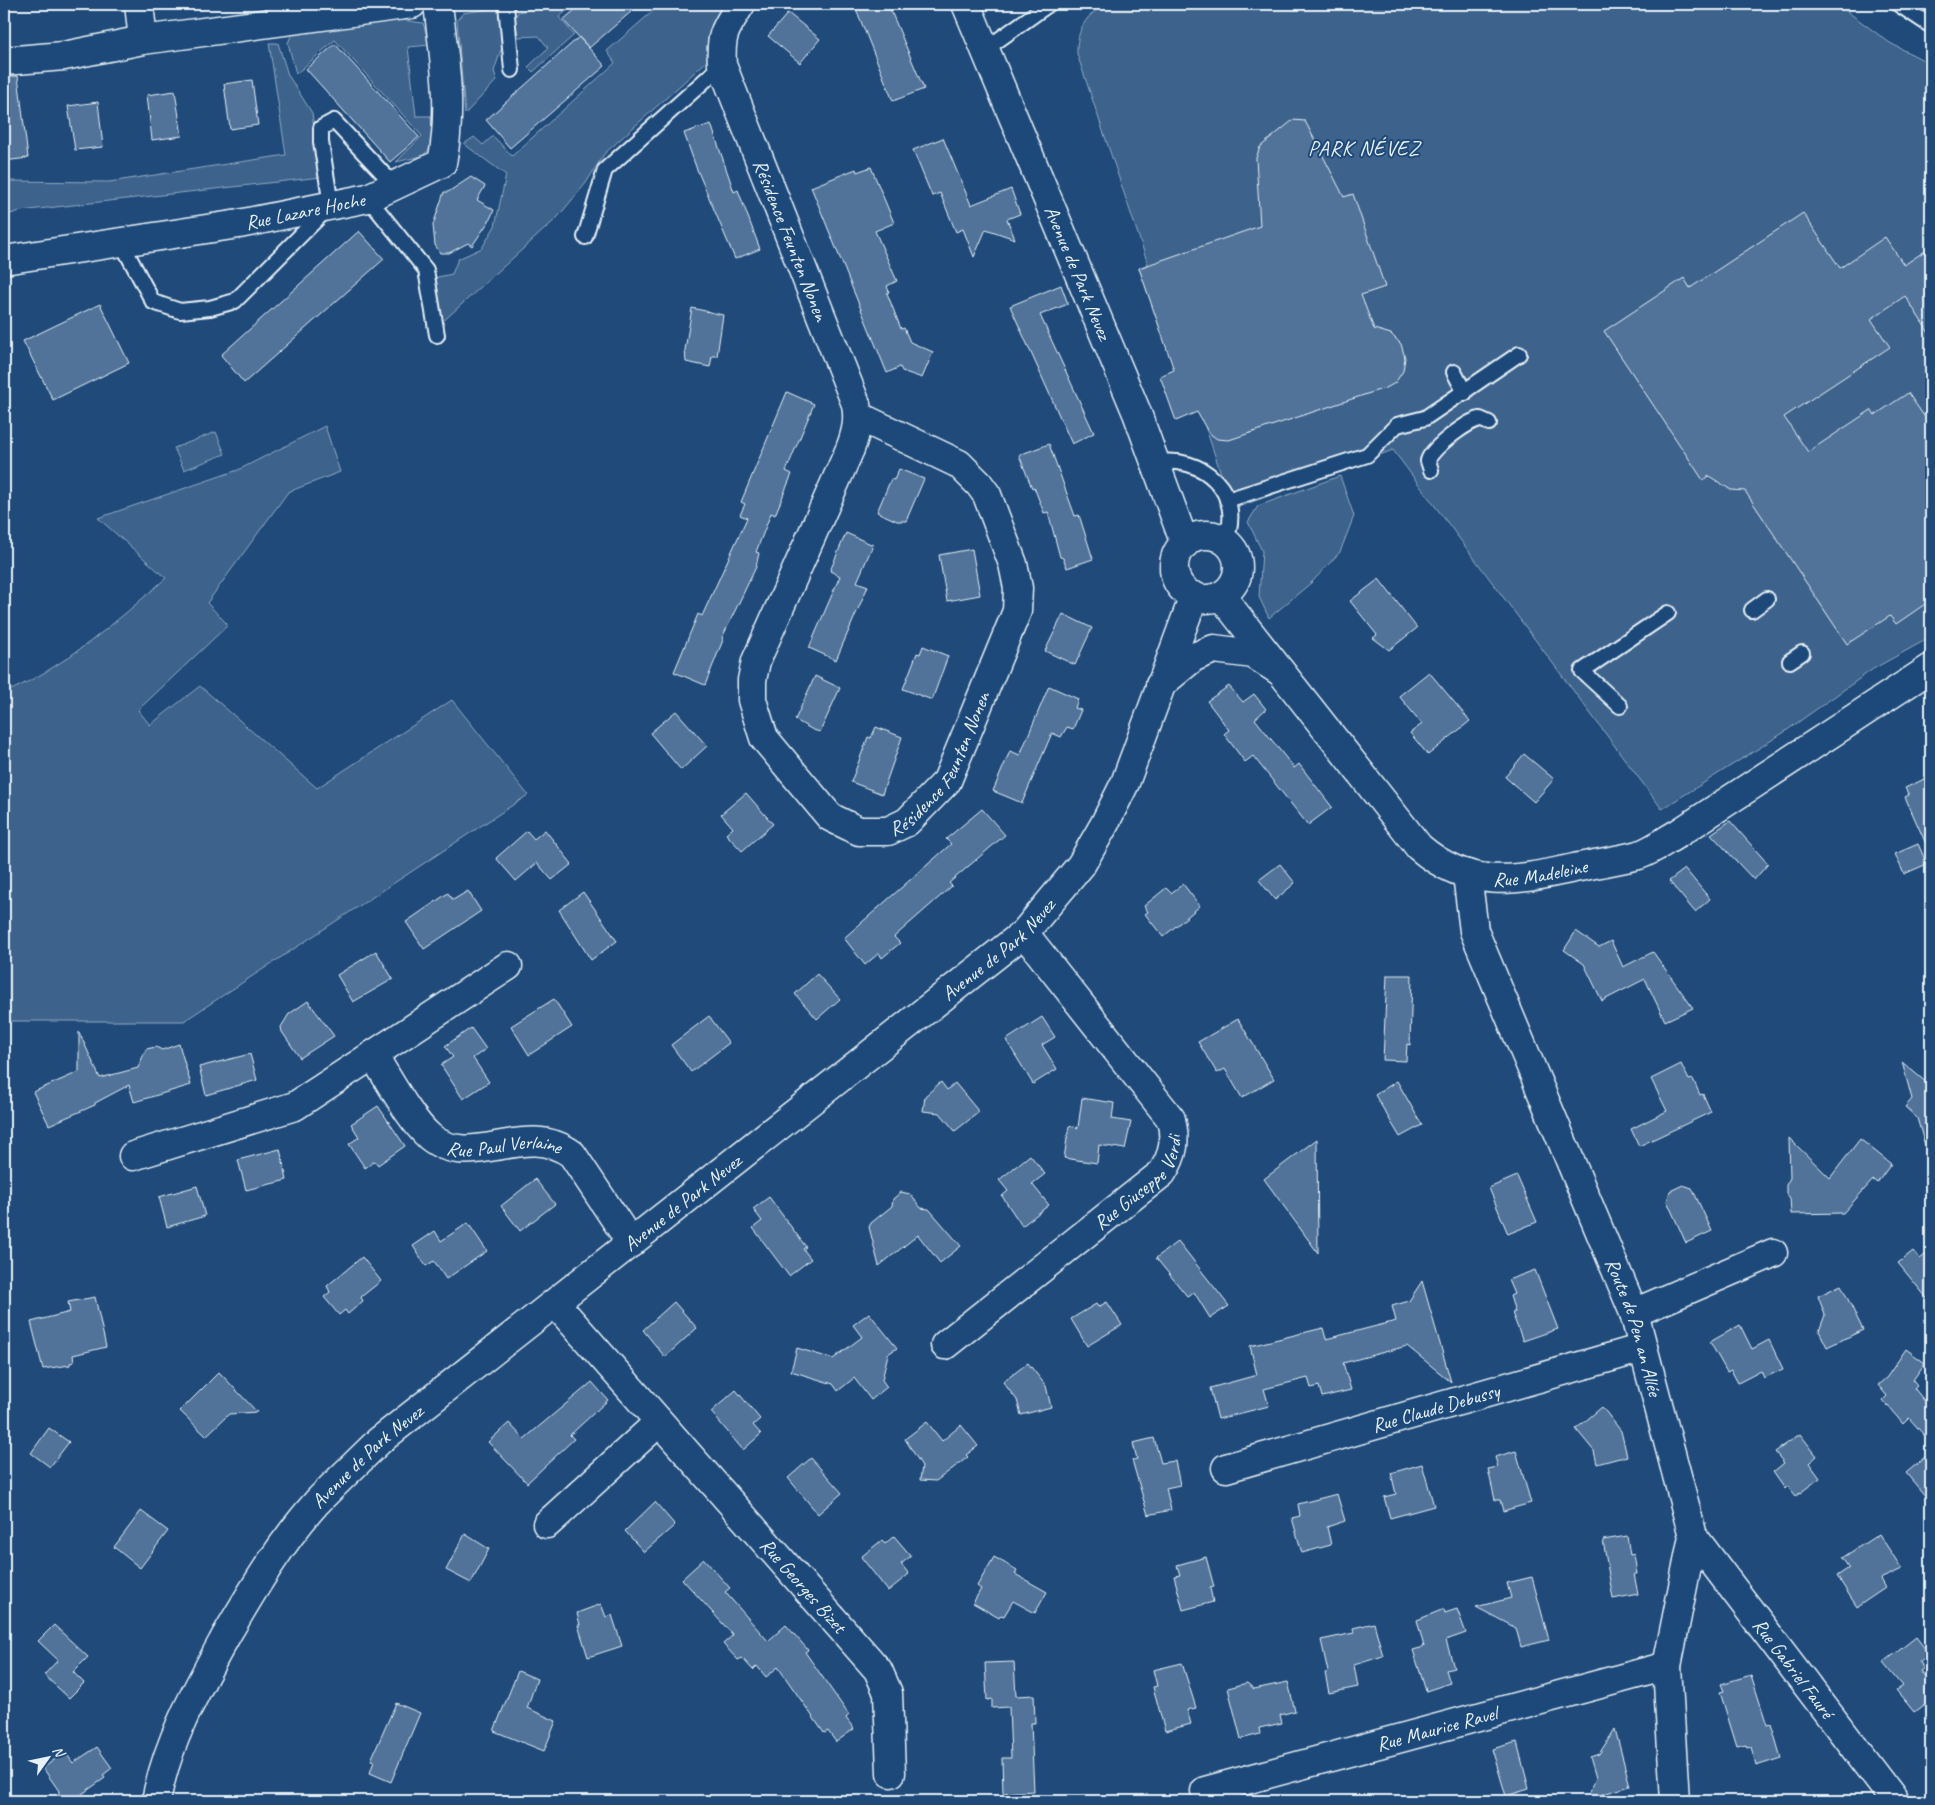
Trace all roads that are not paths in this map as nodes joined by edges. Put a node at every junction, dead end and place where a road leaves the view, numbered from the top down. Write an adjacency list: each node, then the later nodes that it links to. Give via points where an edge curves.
1 (139, 4): 10 (street)
2 (412, 4): 10 (street)
3 (438, 4): 15 (street, Rue Lazare Hoche, via 449,102 442,163)
4 (506, 4): 14 (lane)
5 (741, 4): 13 (street, Résidence Feunten Nonen, via 724,29 720,44)
6 (966, 4): 11 (street, Avenue de Park Nevez)
7 (1049, 4): 11 (lane)
8 (1906, 6): 9 (lane)
9 (1931, 26)
10 (143, 40): 12 (street, via 64,56)
11 (986, 48): 27 (street, Avenue de Park Nevez, via 1137,413)
12 (4, 61)
13 (722, 65): 18 (lane, via 604,170); 25 (street, Résidence Feunten Nonen)
14 (512, 70)
15 (394, 185): 16 (street, Rue Lazare Hoche); 17 (lane, via 334,120 320,128)
16 (368, 198): 17 (street, Rue Lazare Hoche); 21 (lane, via 426,270)
17 (331, 205): 19 (street, Rue Lazare Hoche, via 239,224); 19 (lane, via 235,301 210,308 180,311 153,302)
18 (586, 236)
19 (121, 242): 20 (street, Rue Lazare Hoche)
20 (4, 260)
21 (437, 335)
22 (1519, 354): 24 (lane)
23 (1454, 372): 24 (lane)
24 (1465, 393): 29 (lane, via 1425,418 1397,425 1367,455)
25 (858, 416): 25 (street, Résidence Feunten Nonen, via 850,449 756,661 752,700 764,738 823,811 848,828 868,832 888,831 907,822 947,781 1017,611 1018,588 1013,564 987,495 974,478 959,464)
26 (1488, 423): 28 (lane, via 1480,419 1471,422 1431,452 1428,461)
27 (1154, 463): 29 (lane, via 1170,460 1193,464 1213,478); 31 (street, Avenue de Park Nevez)
28 (1431, 470)
29 (1227, 500): 30 (lane, via 1231,521)
30 (1225, 541): 31 (street, via 1211,534 1191,538); 33 (street, via 1239,562 1236,582)
31 (1185, 544): 32 (street, via 1177,552 1174,573 1183,591)
32 (1194, 596): 33 (street, via 1202,600); 39 (street, Avenue de Park Nevez)
33 (1222, 597): 38 (street, Rue Madeleine)
34 (1767, 599): 35 (lane)
35 (1752, 610)
36 (1668, 613): 40 (lane, via 1582,670)
37 (1931, 668): 41 (street, Rue Madeleine, via 1679,833 1640,854 1522,879 1504,880)
38 (1283, 674): 39 (street, via 1253,654 1214,649 1194,657); 41 (street, Rue Madeleine, via 1419,847 1433,859)
39 (1160, 685): 42 (street, Avenue de Park Nevez, via 1125,783 1104,825 1081,864)
40 (1620, 706)
41 (1466, 874): 49 (street, Route de Pen an Allée, via 1474,931)
42 (1024, 933): 46 (street, Avenue de Park Nevez); 50 (street, Rue Giuseppe Verdi, via 1171,1120 1174,1148 1162,1173)
43 (508, 966): 44 (street)
44 (373, 1055): 45 (street, via 296,1106); 46 (street, Rue Paul Verlaine, via 422,1130 441,1144 459,1151 538,1140 564,1148 572,1154)
45 (133, 1156)
46 (630, 1243): 48 (street, Avenue de Park Nevez)
47 (1773, 1253): 49 (street)
48 (555, 1303): 52 (street, Rue Georges Bizet); 59 (street, Avenue de Park Nevez, via 380,1441 317,1503 262,1573 200,1682 180,1723)
49 (1634, 1313): 51 (street, Route de Pen an Allée)
50 (946, 1345)
51 (1643, 1348): 53 (street, Rue Claude Debussy); 55 (street, Route de Pen an Allée)
52 (659, 1422): 54 (street); 57 (street, Rue Georges Bizet, via 878,1670 888,1693)
53 (1226, 1468)
54 (547, 1524)
55 (1693, 1536): 56 (street, Route de Pen an Allée); 61 (street, Rue Gabriel Fauré)
56 (1667, 1666): 58 (street, Rue Maurice Ravel); 60 (street, Route de Pen an Allée)
57 (891, 1773)
58 (1206, 1791)
59 (156, 1801)
60 (1675, 1801)
61 (1895, 1801)

